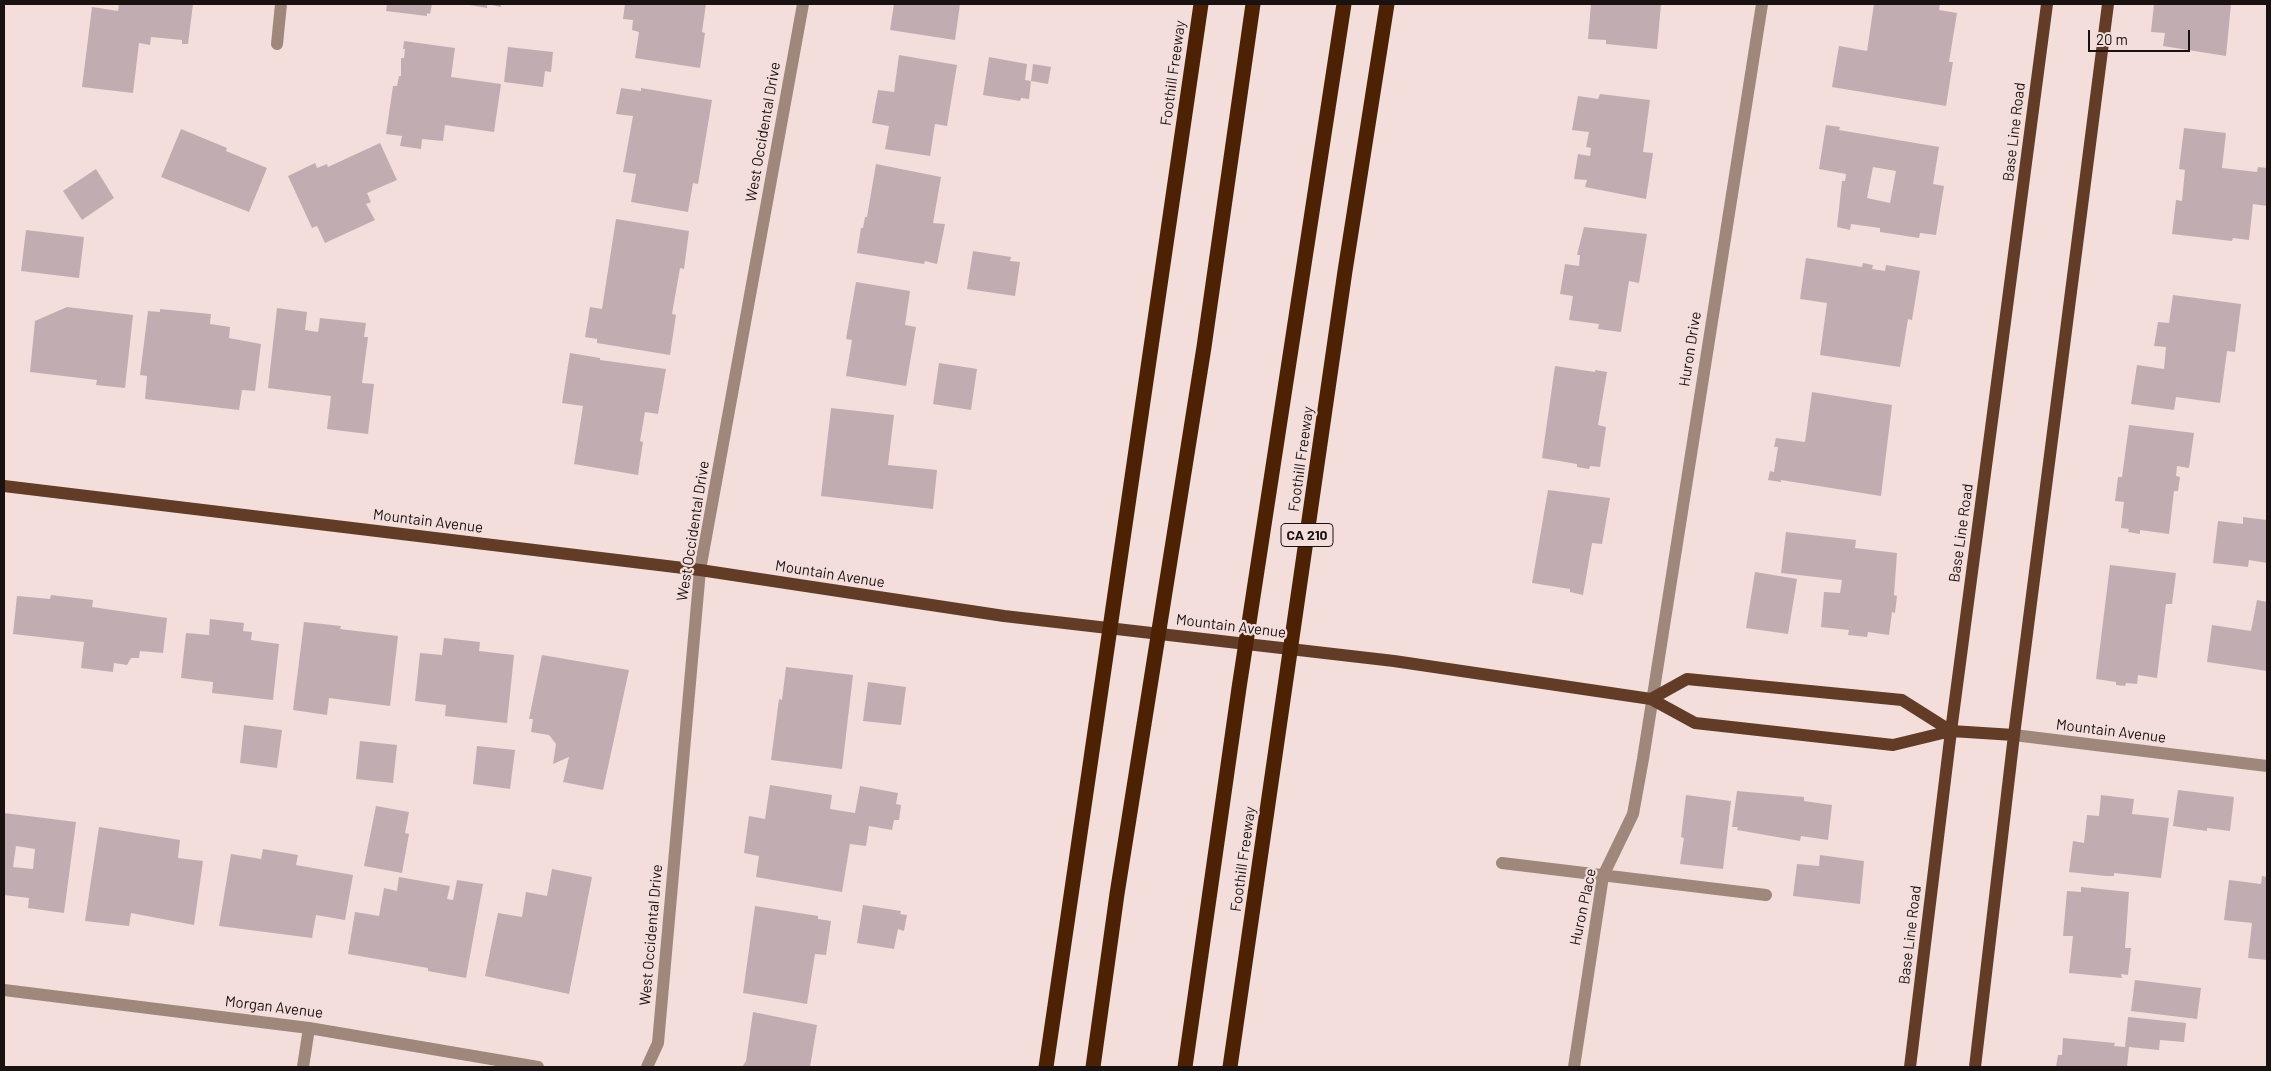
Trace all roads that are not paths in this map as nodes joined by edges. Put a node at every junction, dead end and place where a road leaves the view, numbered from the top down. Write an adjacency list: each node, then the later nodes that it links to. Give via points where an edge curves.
1 (281, 4): 10 (street)
2 (803, 4): 12 (street, West Occidental Drive)
3 (1201, 4): 25 (highway, Foothill Freeway)
4 (1253, 4): 26 (highway, via 1204,347 1116,894)
5 (1344, 4): 27 (highway, via 1239,688)
6 (1387, 4): 28 (highway, Foothill Freeway / CA 210)
7 (1762, 4): 13 (street, Huron Drive)
8 (2047, 4): 14 (main road, Base Line Road)
9 (2108, 4): 15 (main road)
10 (277, 44)
11 (4, 486): 12 (main road, Mountain Avenue)
12 (700, 570): 13 (main road, Mountain Avenue, via 1004,616 1394,661); 24 (street, West Occidental Drive, via 658,1043)
13 (1651, 700): 14 (main road, Mountain Avenue, via 1695,723 1893,745); 14 (main road, Mountain Avenue, via 1687,679 1902,700); 18 (street, Huron Place, via 1633,814)
14 (1952, 731): 15 (main road, Mountain Avenue); 30 (main road, Base Line Road)
15 (2014, 735): 16 (street, Mountain Avenue); 31 (main road)
16 (2267, 766)
17 (1502, 862): 18 (street)
18 (1603, 876): 19 (street); 29 (street, Huron Place)
19 (1766, 894)
20 (4, 990): 21 (street, Morgan Avenue)
21 (309, 1028): 22 (street); 23 (street, Morgan Avenue)
22 (303, 1067)
23 (538, 1067)
24 (647, 1067)
25 (1046, 1067)
26 (1094, 1067)
27 (1185, 1067)
28 (1230, 1067)
29 (1574, 1067)
30 (1910, 1067)
31 (1974, 1067)

